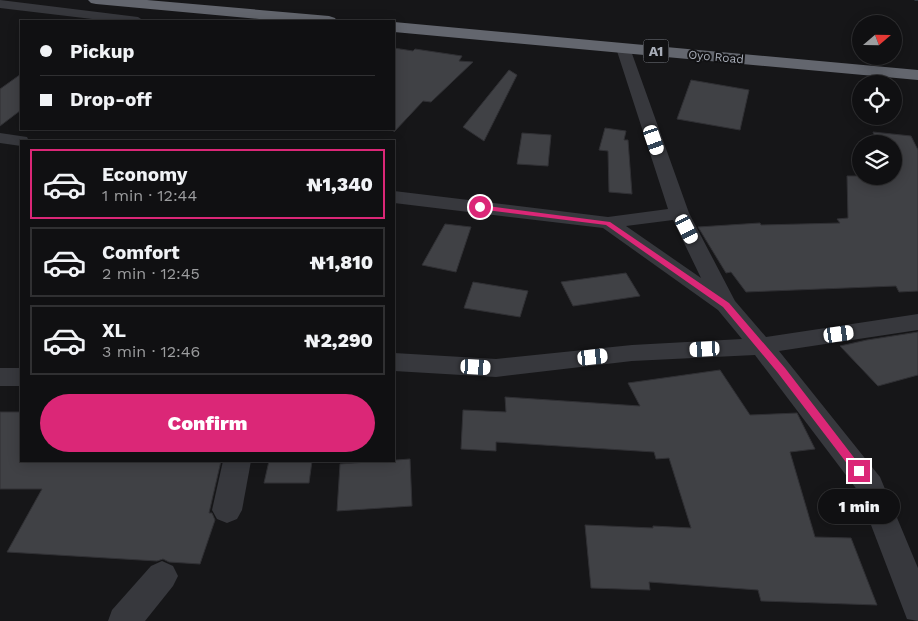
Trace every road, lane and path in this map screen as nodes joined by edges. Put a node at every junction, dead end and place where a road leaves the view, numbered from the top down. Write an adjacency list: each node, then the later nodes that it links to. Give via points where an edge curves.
1 (96, 0): 3 (highway)
2 (0, 4): 4 (street)
3 (244, 17): 5 (highway)
4 (130, 20)
5 (308, 20)
6 (395, 27): 7 (highway, Oyo Road / A1)
7 (623, 48): 8 (highway, Oyo Road / A1); 12 (street)
8 (918, 75)
9 (0, 138): 10 (street)
10 (20, 141)
11 (395, 197): 13 (street)
12 (679, 214): 13 (street); 14 (street)
13 (608, 223): 14 (street)
14 (726, 305): 16 (street)
15 (918, 322): 16 (street)
16 (760, 346): 17 (street, via 632,353 496,368); 23 (street, via 870,485)
17 (395, 362)
18 (0, 377): 19 (street)
19 (20, 377)
20 (238, 462): 21 (street)
21 (227, 510)
22 (162, 576): 24 (street)
23 (918, 608)
24 (124, 621)

